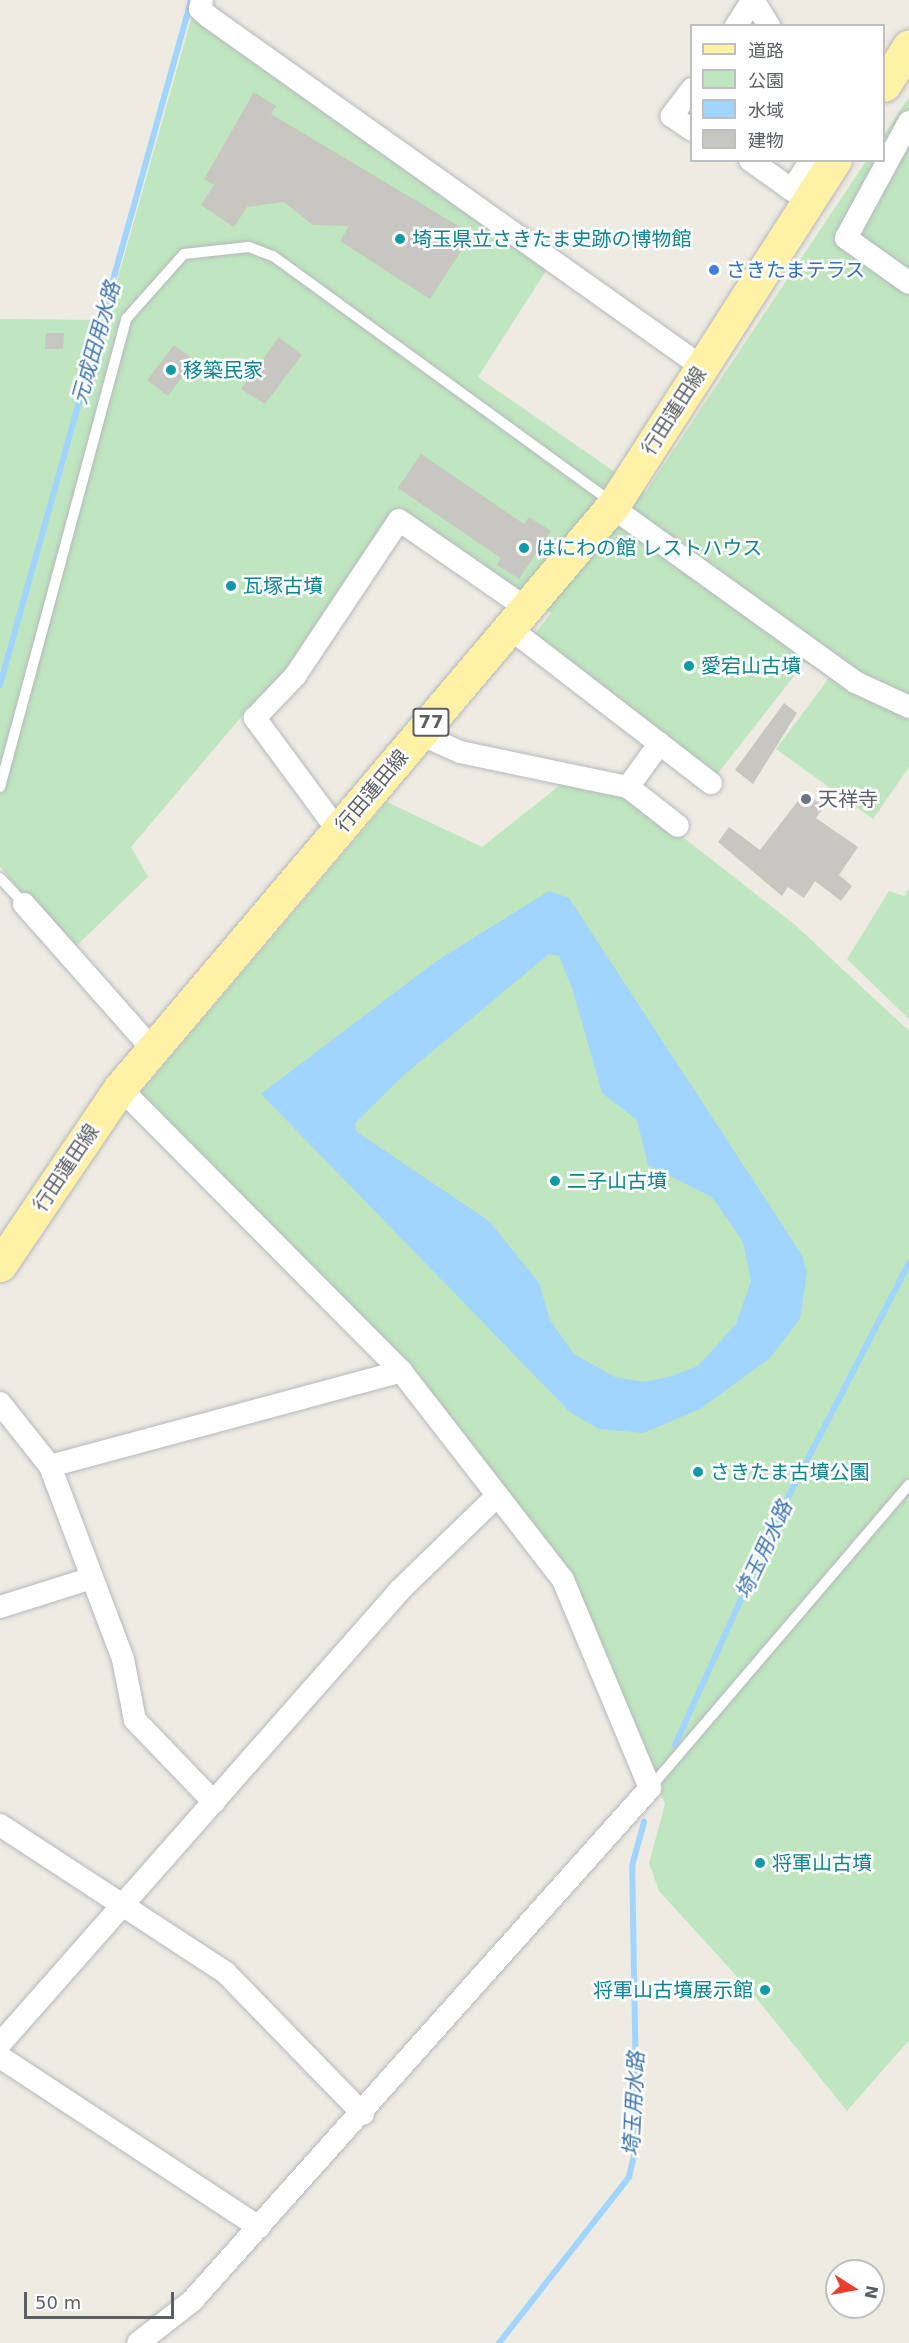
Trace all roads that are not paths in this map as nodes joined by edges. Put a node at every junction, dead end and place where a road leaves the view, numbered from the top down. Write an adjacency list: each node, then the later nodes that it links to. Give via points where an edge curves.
1 (202, 0): 13 (street, via 200,9 210,17)
2 (737, 24): 3 (street, via 753,0)
3 (768, 24)
4 (909, 46): 5 (main road)
5 (885, 84)
6 (690, 92): 8 (street, via 672,116)
7 (909, 122): 12 (street, via 846,238)
8 (690, 129)
9 (753, 162): 10 (street, via 792,190)
10 (811, 162)
11 (834, 162): 13 (main road, 行田蓮田線 / 77)
12 (909, 283)
13 (702, 367): 14 (main road, 行田蓮田線 / 77)
14 (619, 509): 15 (main road, 行田蓮田線 / 77); 16 (street, via 855,682); 20 (lane, via 273,256 249,247 184,254 126,319)
15 (521, 620): 17 (main road, 行田蓮田線 / 77); 18 (street); 23 (street, via 399,520 295,676 255,718)
16 (909, 707)
17 (420, 734): 21 (street, via 460,753); 23 (main road, 行田蓮田線 / 77)
18 (660, 743): 19 (street); 21 (street)
19 (711, 783)
20 (0, 787)
21 (628, 787): 22 (street)
22 (678, 826)
23 (339, 831): 26 (main road, 行田蓮田線 / 77)
24 (0, 878): 25 (lane)
25 (24, 904): 26 (street)
26 (153, 1050): 27 (main road, 行田蓮田線 / 77)
27 (120, 1088): 28 (main road, 行田蓮田線 / 77); 29 (street)
28 (0, 1265)
29 (401, 1371): 31 (street); 33 (street)
30 (0, 1403): 31 (street)
31 (50, 1466): 34 (street)
32 (909, 1485): 36 (lane)
33 (496, 1497): 36 (street, via 563,1580); 37 (street, via 402,1589)
34 (92, 1578): 35 (street); 37 (street, via 123,1659 135,1720)
35 (0, 1607)
36 (650, 1788): 42 (street)
37 (214, 1802): 39 (street)
38 (0, 1825): 39 (street)
39 (126, 1903): 40 (street); 42 (street, via 225,1972)
40 (0, 2044)
41 (0, 2056): 43 (street)
42 (363, 2114): 43 (street)
43 (259, 2227): 44 (street, via 192,2301)
44 (138, 2343)

